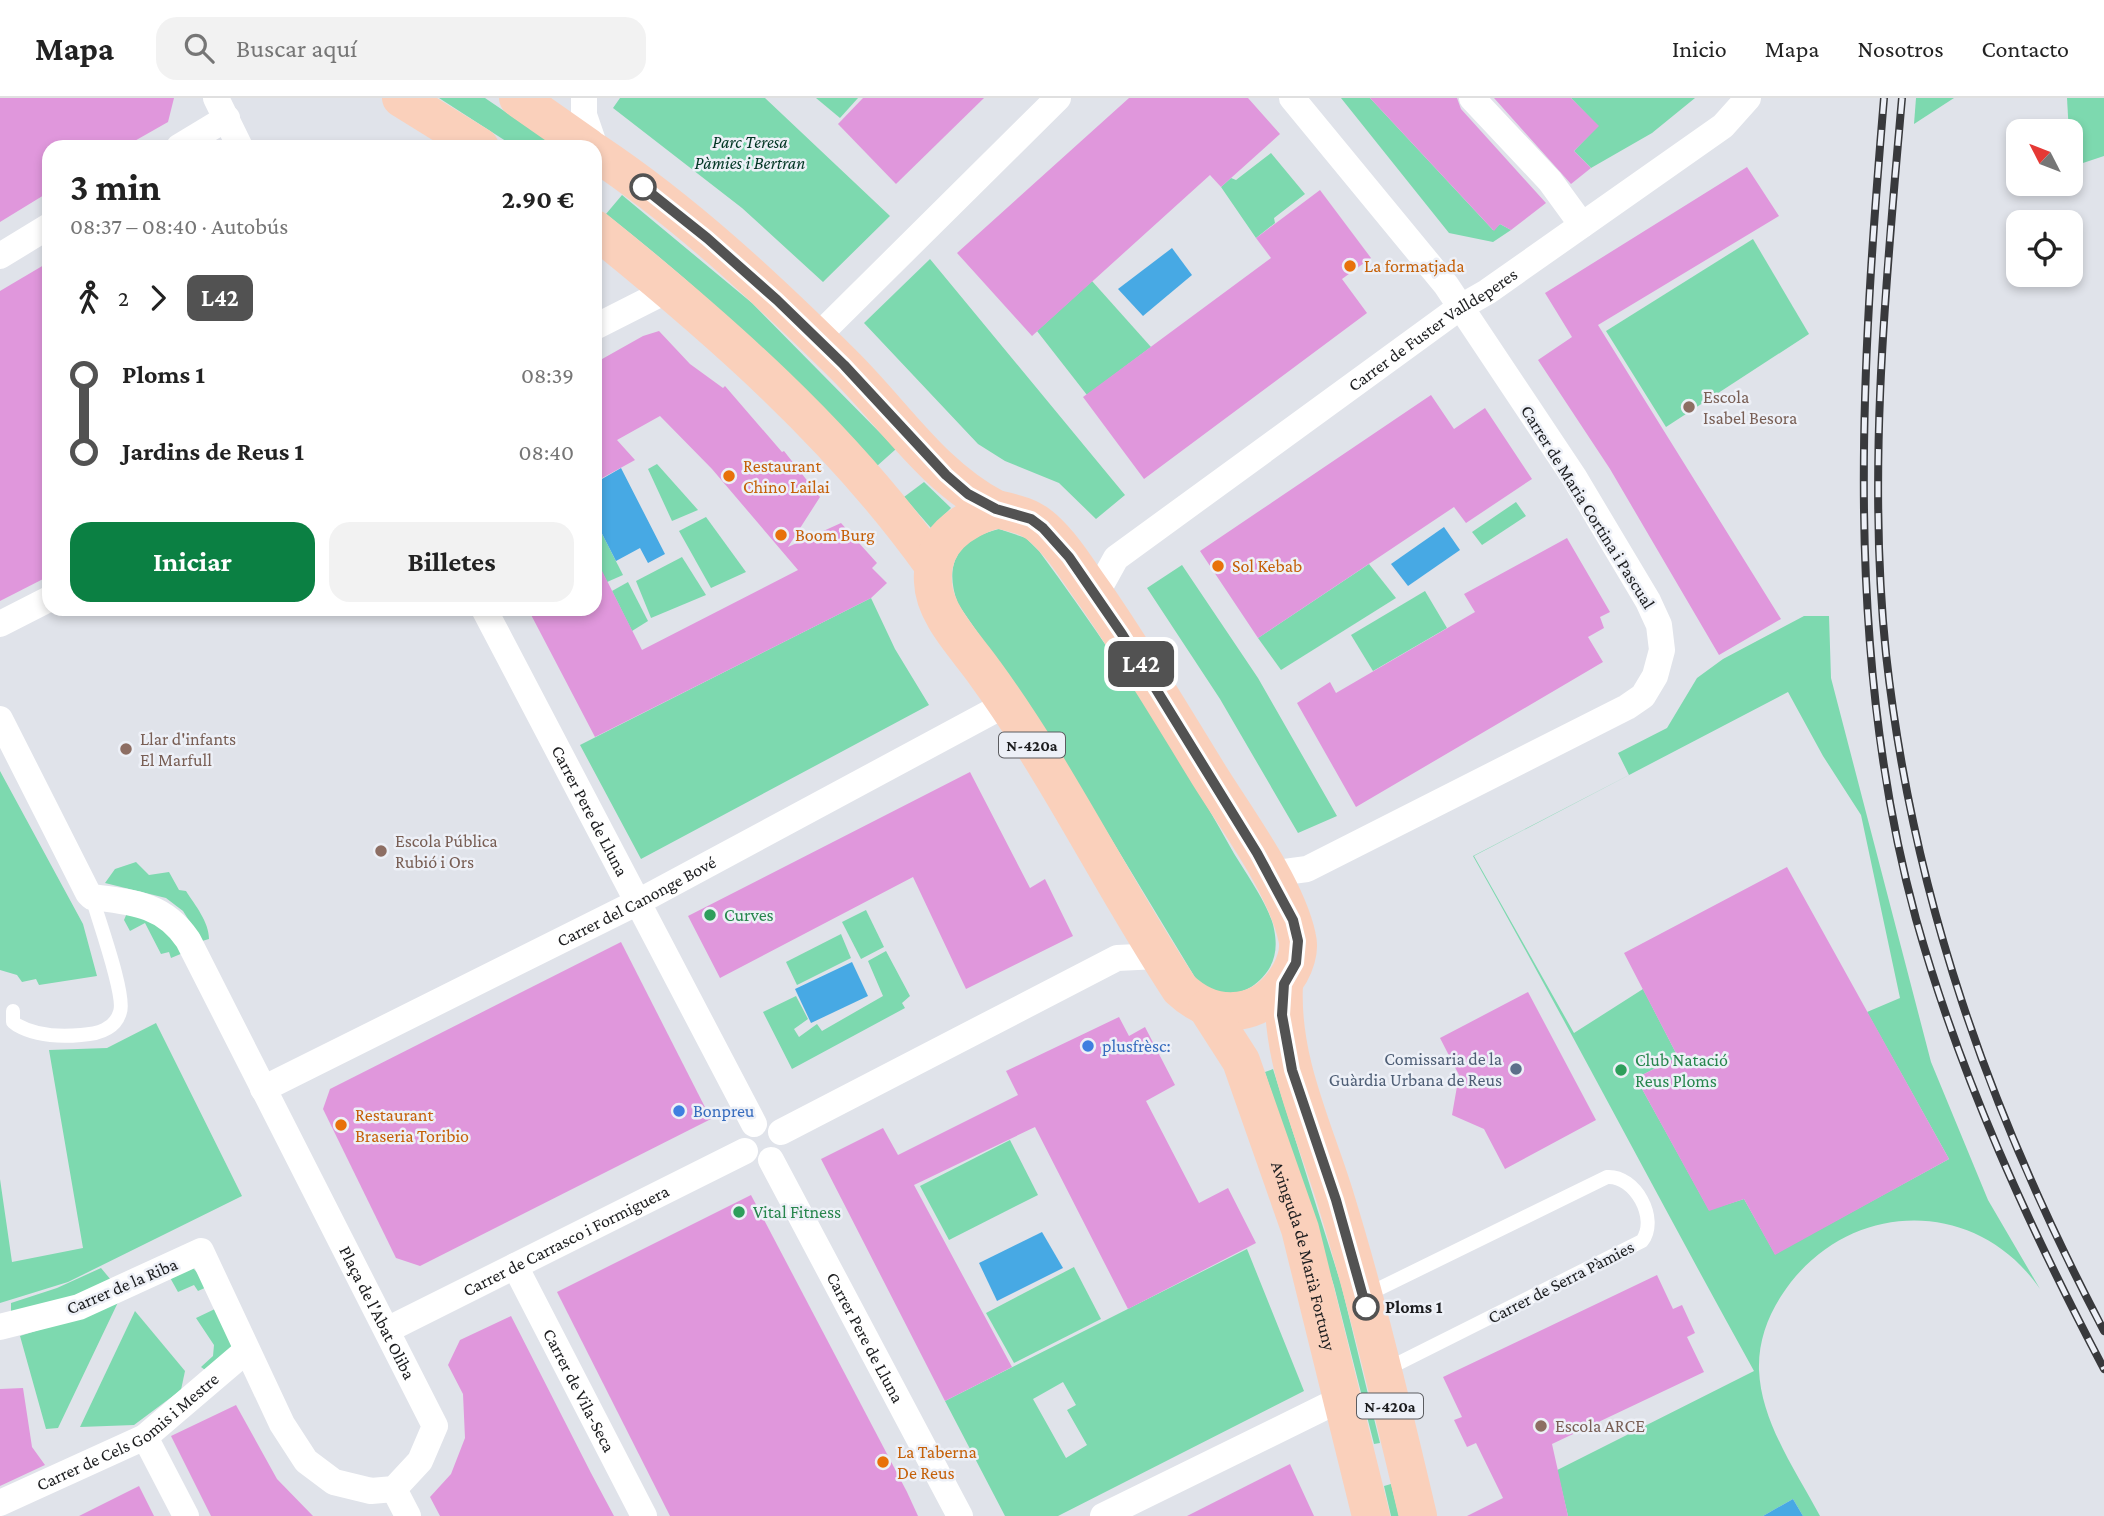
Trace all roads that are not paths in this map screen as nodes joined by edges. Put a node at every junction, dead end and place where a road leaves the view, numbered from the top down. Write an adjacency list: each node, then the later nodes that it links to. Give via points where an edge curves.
1 (401, 98): 11 (main road)
2 (584, 98): 13 (street)
3 (1058, 98): 22 (street)
4 (1292, 98): 20 (street, Carrer de Maria Cortina i Pascual, via 1446,285)
5 (1472, 98): 15 (street, via 1550,181)
6 (529, 100): 12 (main road, N-420a)
7 (1743, 100): 15 (street, Carrer de Fuster Valldeperes, via 1723,126)
8 (224, 105): 9 (street); 10 (street)
9 (186, 140)
10 (237, 140)
11 (469, 140)
12 (582, 140)
13 (591, 140)
14 (602, 155): 22 (main road, N-420a, via 707,238)
15 (1582, 225): 20 (street, Carrer de Fuster Valldeperes)
16 (42, 230): 18 (street)
17 (602, 235): 19 (main road)
18 (0, 256)
19 (670, 289): 21 (street); 26 (main road, via 737,348 871,486)
20 (1459, 308): 25 (street, Carrer de Fuster Valldeperes); 33 (street, Carrer de Maria Cortina i Pascual, via 1574,477 1648,601 1659,625 1662,650 1655,676 1643,695 1627,707)
21 (602, 323)
22 (817, 338): 23 (main road, N-420a, via 946,475)
23 (996, 509): 24 (main road, N-420a, via 1031,519); 26 (main road, via 956,527 944,539)
24 (1069, 557): 25 (street); 27 (main road, N-420a)
25 (1116, 558): 27 (street, Carrer de Fuster Valldeperes)
26 (933, 565): 31 (main road, N-420a, via 938,604)
27 (1095, 596): 34 (main road, N-420a)
28 (42, 603): 30 (street)
29 (488, 616): 36 (street, Carrer Pere de Lluna)
30 (0, 624)
31 (1006, 704): 36 (street, Carrer del Canonge Bové); 38 (main road, N-420a)
32 (0, 719): 35 (street)
33 (1307, 869): 34 (street, Carrer de Maria Cortina i Pascual); 37 (street)
34 (1269, 874): 37 (main road, N-420a)
35 (90, 895): 41 (lane, via 121,996 119,1016 98,1033 54,1036 18,1025 13,1022); 42 (street, Plaça de l'Abat Oliba, via 137,902 165,913 178,925)
36 (638, 902): 42 (street, Carrer del Canonge Bové); 43 (street, Carrer Pere de Lluna)
37 (1286, 909): 39 (main road, N-420a, via 1298,941 1296,963)
38 (1149, 940): 40 (main road, N-420a, via 1180,989); 44 (street)
39 (1284, 984): 40 (main road, N-420a, via 1269,1000 1253,1007 1231,1012); 48 (main road, N-420a, via 1282,1015 1292,1070)
40 (1206, 1008): 53 (main road, Avinguda de Marià Fortuny / N-420a, via 1241,1061 1259,1112 1300,1229)
41 (13, 1012)
42 (263, 1089): 50 (street, Plaça de l'Abat Oliba)
43 (754, 1124): 44 (street, via 767,1122); 45 (street, via 743,1137)
44 (781, 1132): 46 (street, via 782,1148)
45 (745, 1151): 46 (street, via 755,1161); 47 (street, Carrer de Carrasco i Formiguera)
46 (771, 1160): 60 (street, Carrer Pere de Lluna)
47 (516, 1266): 50 (street, Carrer de Carrasco i Formiguera); 59 (street, Carrer de Vila-Seca)
48 (1363, 1296): 52 (main road, N-420a); 52 (lane, Carrer de Serra Pàmies, via 1607,1177 1629,1182 1650,1219 1649,1232 1642,1241)
49 (0, 1327): 51 (street, Carrer de la Riba, via 79,1307 201,1251)
50 (387, 1329): 55 (street, Plaça de l'Abat Oliba, via 435,1426 419,1461)
51 (247, 1350): 54 (street, Carrer de Cels Gomis i Mestre); 55 (street, via 282,1424 306,1461 334,1482 371,1491)
52 (1381, 1372): 63 (main road, N-420a)
53 (1343, 1398): 61 (street); 62 (main road, Avinguda de Marià Fortuny / N-420a)
54 (145, 1437): 56 (street, Carrer de Cels Gomis i Mestre); 57 (street)
55 (394, 1489): 58 (street)
56 (0, 1503)
57 (186, 1516)
58 (408, 1516)
59 (644, 1516)
60 (960, 1516)
61 (1103, 1516)
62 (1371, 1516)
63 (1418, 1516)

